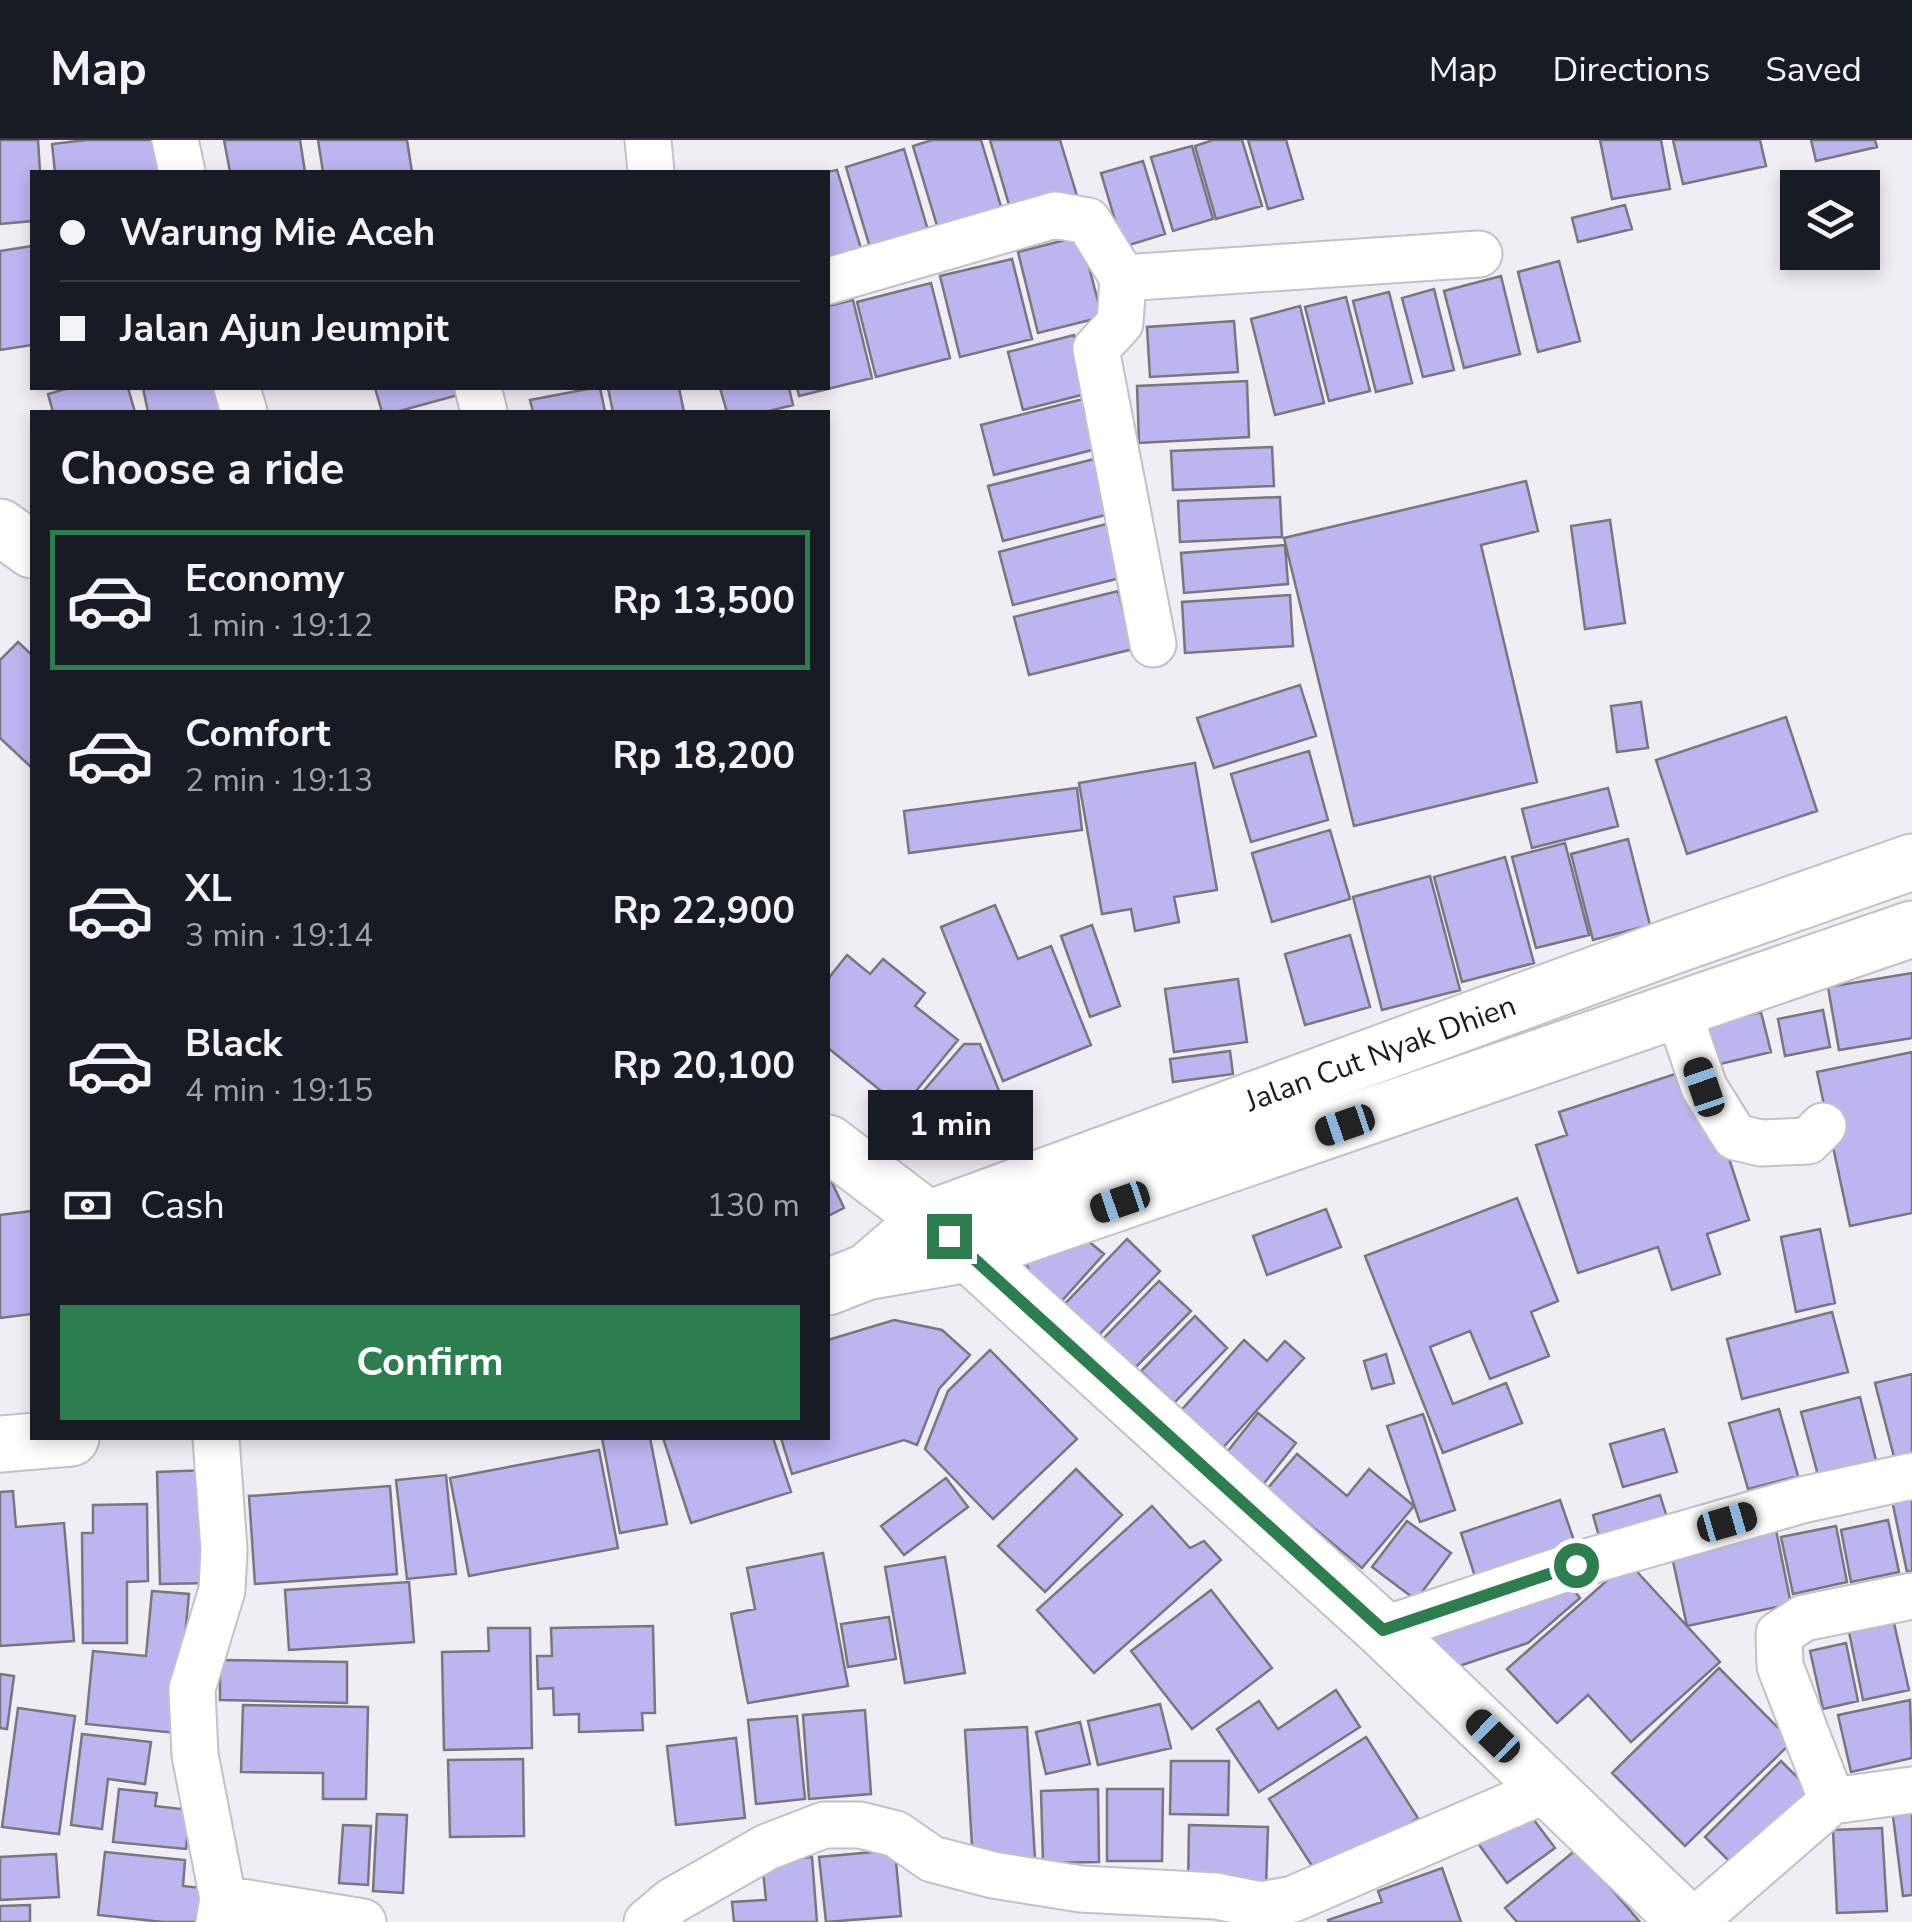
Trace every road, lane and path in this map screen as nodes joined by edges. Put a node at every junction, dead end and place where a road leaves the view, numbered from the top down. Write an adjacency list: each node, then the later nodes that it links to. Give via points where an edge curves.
1 (175, 140): 3 (street)
2 (648, 140): 4 (street)
3 (182, 170)
4 (651, 170)
5 (1479, 254): 6 (street)
6 (1123, 278): 7 (street, via 1088,220 1055,215); 8 (street, via 1120,323 1096,350)
7 (830, 280)
8 (1153, 644)
9 (1912, 862): 14 (main road, Jalan Cut Nyak Dhien)
10 (1912, 929): 11 (main road, Jalan Cut Nyak Dhien)
11 (1677, 1008): 12 (street, via 1704,1087 1736,1137 1808,1140); 15 (main road, Jalan Cut Nyak Dhien)
12 (1824, 1126)
13 (830, 1144): 14 (main road)
14 (928, 1219): 15 (main road); 16 (main road, Jalan Cut Nyak Dhien)
15 (969, 1254): 16 (main road, Jalan Cut Nyak Dhien); 22 (main road)
16 (847, 1280)
17 (47, 1440): 19 (main road)
18 (216, 1440): 26 (street, via 222,1590 192,1689 195,1755)
19 (0, 1444)
20 (1912, 1476): 22 (street, via 1576,1565)
21 (1912, 1596): 25 (street, via 1804,1618 1779,1634 1780,1666)
22 (1383, 1630): 23 (main road)
23 (1548, 1788): 27 (street); 30 (main road)
24 (1912, 1790): 25 (street)
25 (1832, 1801): 30 (street)
26 (221, 1910): 28 (street)
27 (1263, 1914): 29 (street, via 1216,1896 1081,1889 992,1875 932,1860 896,1834 824,1825 753,1855)
28 (363, 1922)
29 (647, 1922)
30 (1690, 1922)

